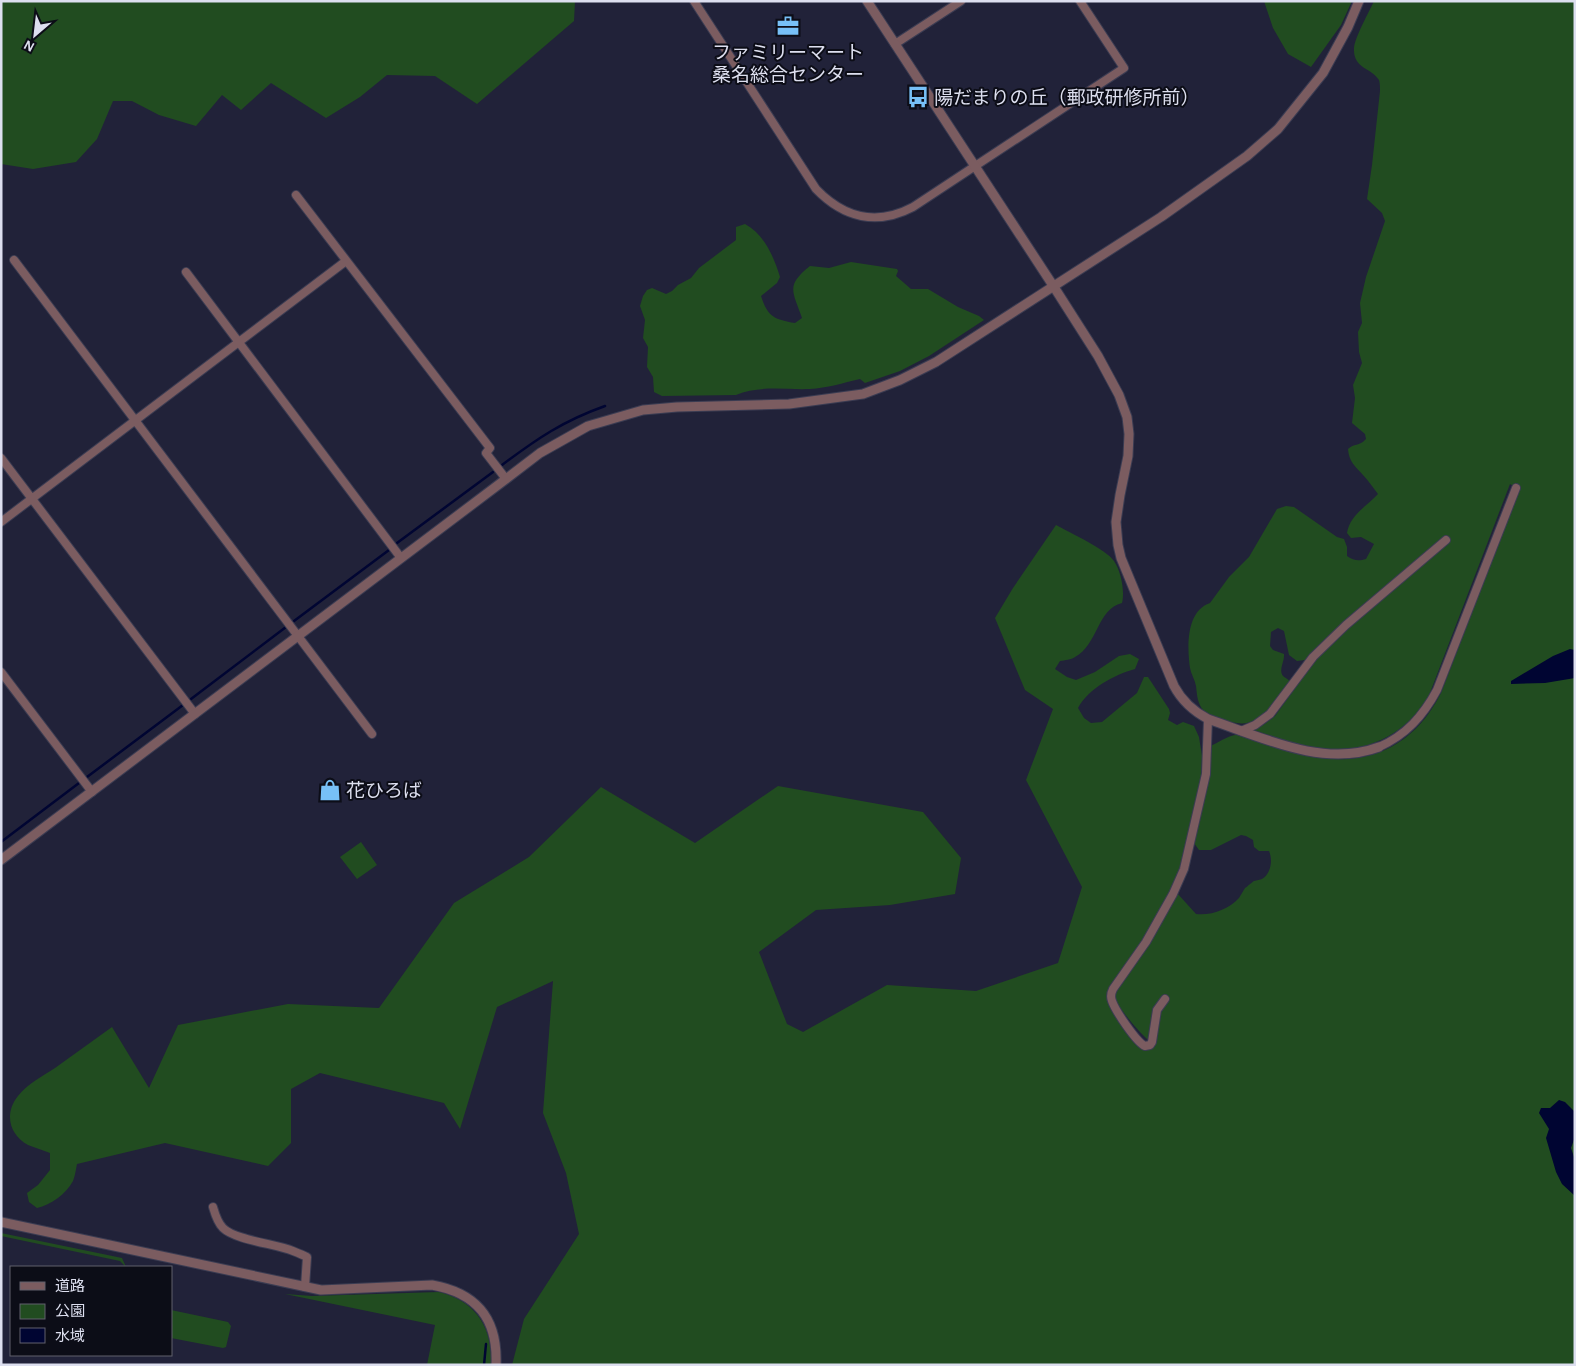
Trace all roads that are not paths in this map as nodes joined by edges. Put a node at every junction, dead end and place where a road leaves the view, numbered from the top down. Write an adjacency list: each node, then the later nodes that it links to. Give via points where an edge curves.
1 (694, 1): 7 (street, via 816,189 844,212 868,218 903,213)
2 (867, 1): 6 (street)
3 (961, 1): 6 (street)
4 (1080, 1): 7 (street, via 1124,68)
5 (1359, 1): 12 (street, via 1323,73 1278,129 1248,156)
6 (895, 44): 7 (street)
7 (976, 167): 12 (street)
8 (296, 195): 10 (street)
9 (14, 260): 14 (street)
10 (346, 261): 13 (street); 16 (street, via 490,448 486,453)
11 (186, 272): 13 (street)
12 (1054, 287): 16 (street, via 936,362 862,394 789,404 643,410 588,426 540,453); 25 (street, via 1119,394 1126,417 1128,456 1116,522 1121,558 1180,698)
13 (239, 343): 14 (street); 21 (street)
14 (135, 421): 18 (street); 22 (street)
15 (1, 458): 18 (street)
16 (506, 479): 21 (street)
17 (1516, 488): 28 (street, via 1437,690 1418,719)
18 (32, 498): 19 (street); 24 (street)
19 (1, 522)
20 (1446, 540): 26 (street, via 1313,657 1270,714)
21 (402, 558): 22 (street)
22 (298, 636): 24 (street); 27 (street)
23 (1, 672): 29 (street)
24 (195, 714): 29 (street)
25 (1208, 719): 26 (street); 31 (street, via 1206,774 1184,869 1155,926 1111,994 1112,1003 1137,1042 1145,1046 1152,1042 1157,1010)
26 (1241, 731): 28 (street, via 1327,754 1348,755)
27 (372, 734)
28 (1379, 747)
29 (92, 792): 30 (street)
30 (1, 860)
31 (1165, 999)
32 (214, 1207): 34 (street, via 216,1217 226,1230 293,1250 307,1258)
33 (1, 1222): 34 (street)
34 (305, 1287): 35 (street, via 321,1290 448,1288 473,1302 487,1320 496,1344)
35 (496, 1365)

